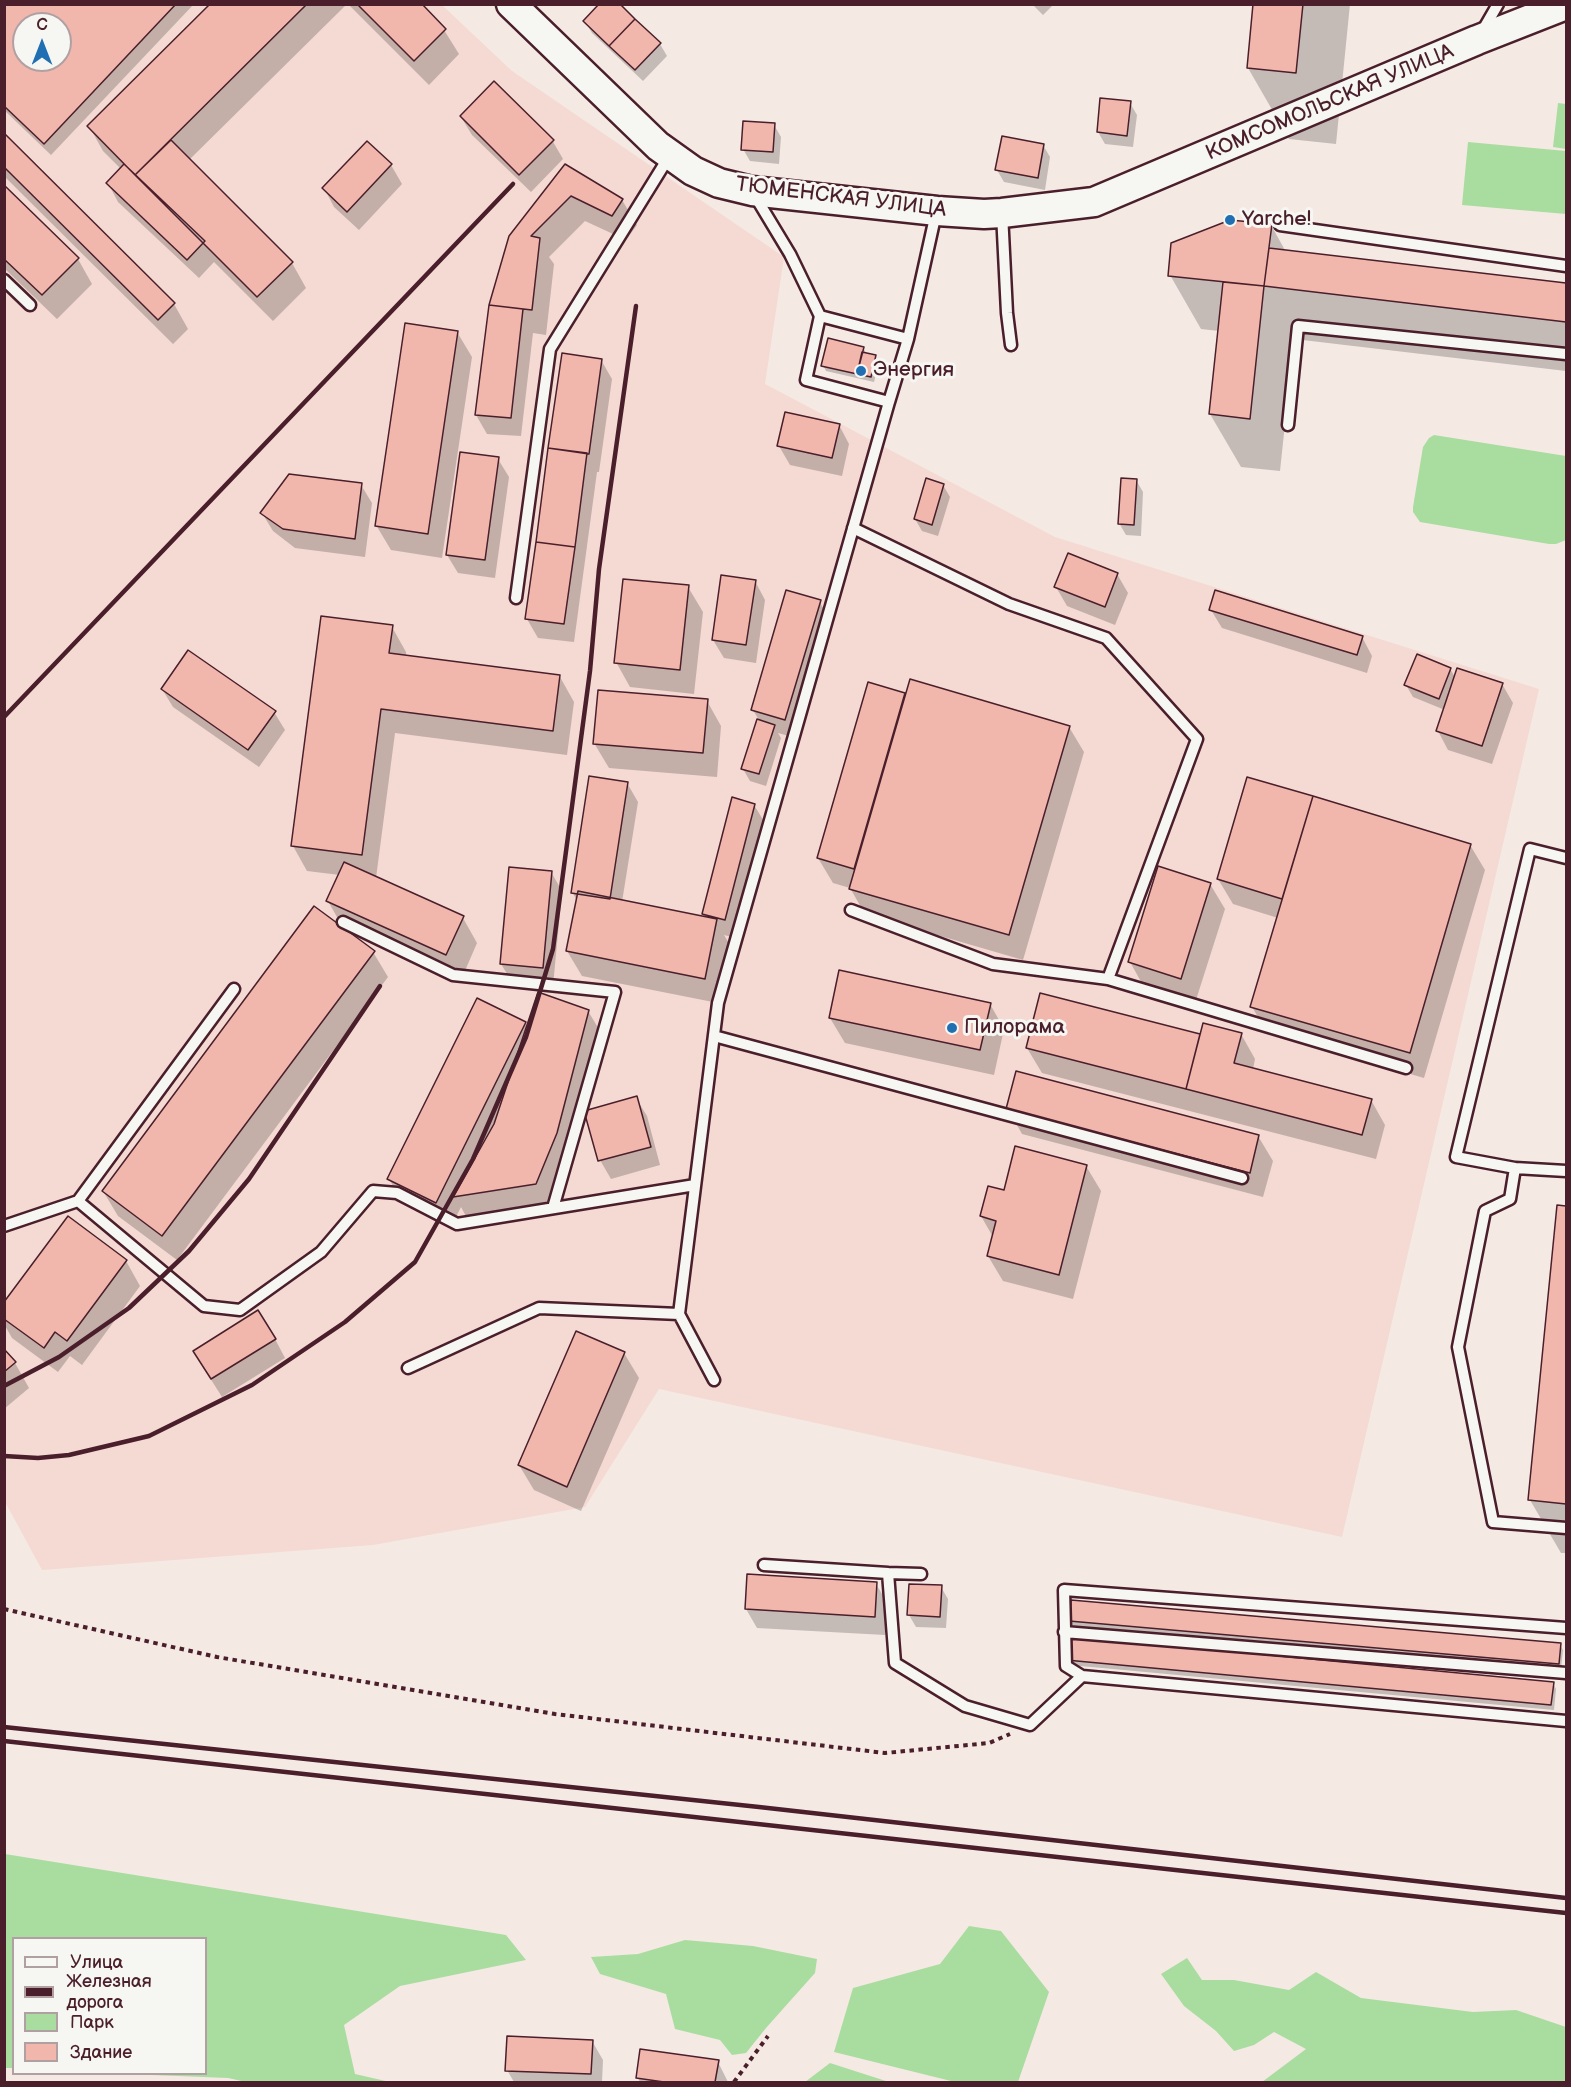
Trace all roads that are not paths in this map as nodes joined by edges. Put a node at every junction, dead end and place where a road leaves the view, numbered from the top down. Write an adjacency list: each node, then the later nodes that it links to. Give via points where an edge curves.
1 (511, 4): 5 (main road, ТЮМЕНСКАЯ УЛИЦА)
2 (1498, 4): 4 (lane)
3 (1566, 5): 4 (main road, КОМСОМОЛЬСКАЯ УЛИЦА)
4 (1478, 40): 7 (main road, КОМСОМОЛЬСКАЯ УЛИЦА)
5 (670, 155): 6 (main road, ТЮМЕНСКАЯ УЛИЦА, via 711,179); 21 (lane, via 550,349)
6 (752, 191): 8 (main road, ТЮМЕНСКАЯ УЛИЦА); 14 (lane, via 790,254)
7 (1094, 202): 9 (main road, ТЮМЕНСКАЯ УЛИЦА)
8 (937, 211): 9 (main road, ТЮМЕНСКАЯ УЛИЦА); 15 (lane)
9 (1002, 213): 16 (lane)
10 (1280, 225): 11 (lane)
11 (1566, 266)
12 (4, 280): 13 (lane)
13 (30, 304)
14 (820, 316): 15 (lane); 18 (lane, via 806,380)
15 (908, 339): 18 (lane)
16 (1011, 345)
17 (1566, 354): 19 (lane, via 1298,326)
18 (889, 402): 20 (lane)
19 (1288, 425)
20 (853, 528): 25 (lane, via 1009,604 1106,638 1197,739); 27 (lane, via 718,1003)
21 (516, 598)
22 (1566, 858): 29 (lane, via 1530,849 1456,1156)
23 (851, 910): 25 (lane, via 993,964)
24 (343, 922): 34 (lane, via 453,975 615,992)
25 (1108, 979): 28 (lane)
26 (234, 989): 33 (lane)
27 (714, 1036): 31 (lane); 32 (lane)
28 (1406, 1068)
29 (1515, 1168): 30 (lane); 39 (lane, via 1510,1199 1485,1211 1458,1347 1493,1522)
30 (1566, 1171)
31 (1242, 1178)
32 (695, 1185): 34 (lane); 36 (lane)
33 (78, 1201): 34 (lane, via 204,1306 240,1310 321,1252 373,1191 397,1193 457,1224); 35 (lane)
34 (553, 1208)
35 (4, 1226)
36 (679, 1314): 37 (lane, via 538,1308); 38 (lane)
37 (408, 1368)
38 (714, 1380)
39 (1566, 1528)
40 (764, 1565): 41 (lane)
41 (888, 1573): 42 (lane); 46 (lane, via 895,1663 965,1706 1030,1725)
42 (921, 1574)
43 (1566, 1628): 44 (lane, via 1064,1590)
44 (1064, 1632): 45 (lane); 46 (lane, via 1066,1666)
45 (1566, 1673)
46 (1082, 1676): 47 (lane)
47 (1566, 1722)

